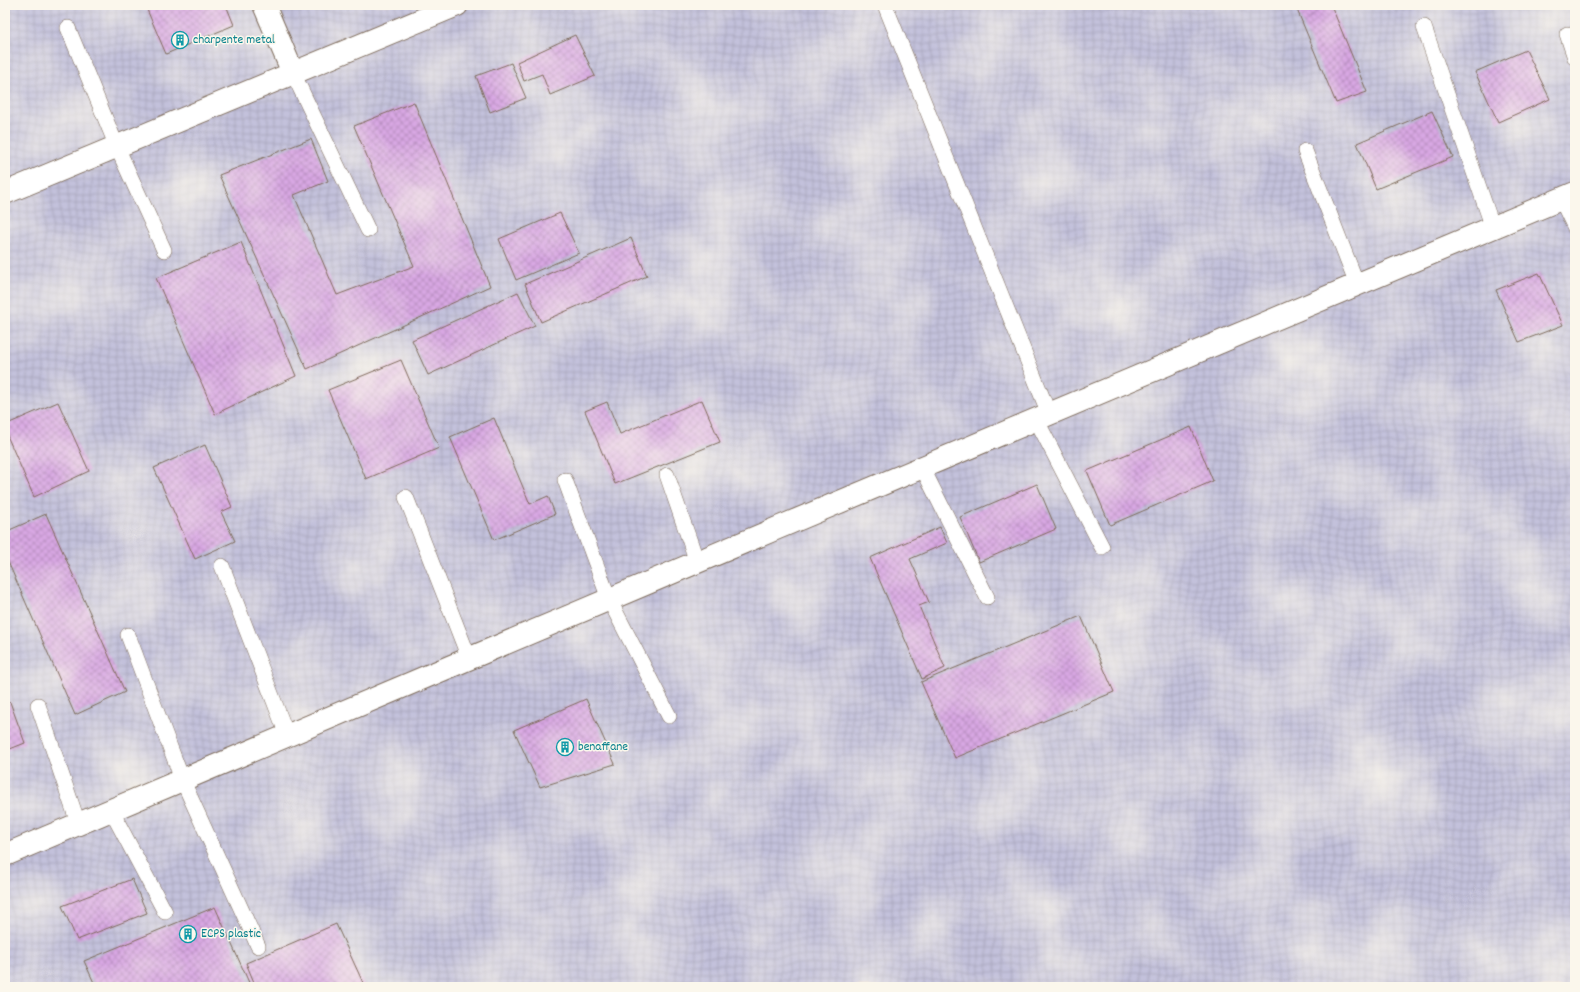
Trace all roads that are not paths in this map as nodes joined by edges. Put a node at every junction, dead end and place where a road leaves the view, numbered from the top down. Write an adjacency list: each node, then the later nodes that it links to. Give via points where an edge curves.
1 (264, 5): 8 (street)
2 (455, 5): 8 (street)
3 (885, 5): 18 (lane)
4 (1424, 27): 13 (lane)
5 (68, 28): 9 (lane)
6 (1567, 34): 7 (lane)
7 (1575, 58)
8 (293, 73): 9 (street); 15 (lane)
9 (117, 147): 11 (street); 16 (lane)
10 (1305, 151): 17 (lane)
11 (5, 193)
12 (1568, 196): 13 (street); 14 (lane)
13 (1493, 228): 17 (street)
14 (1575, 228)
15 (368, 230)
16 (164, 250)
17 (1357, 284): 18 (street)
18 (1042, 417): 19 (street); 23 (lane)
19 (922, 467): 24 (street); 26 (lane)
20 (667, 475): 24 (lane)
21 (565, 480): 27 (lane)
22 (406, 498): 29 (lane)
23 (1102, 547)
24 (697, 562): 27 (street)
25 (222, 566): 32 (lane)
26 (986, 598)
27 (609, 599): 29 (street); 31 (lane)
28 (128, 635): 33 (lane)
29 (469, 658): 32 (street)
30 (38, 705): 35 (lane)
31 (669, 716)
32 (287, 735): 33 (street)
33 (182, 780): 34 (street); 38 (lane)
34 (110, 810): 35 (street); 37 (lane)
35 (78, 823): 36 (street)
36 (5, 855)
37 (165, 912)
38 (258, 946)

